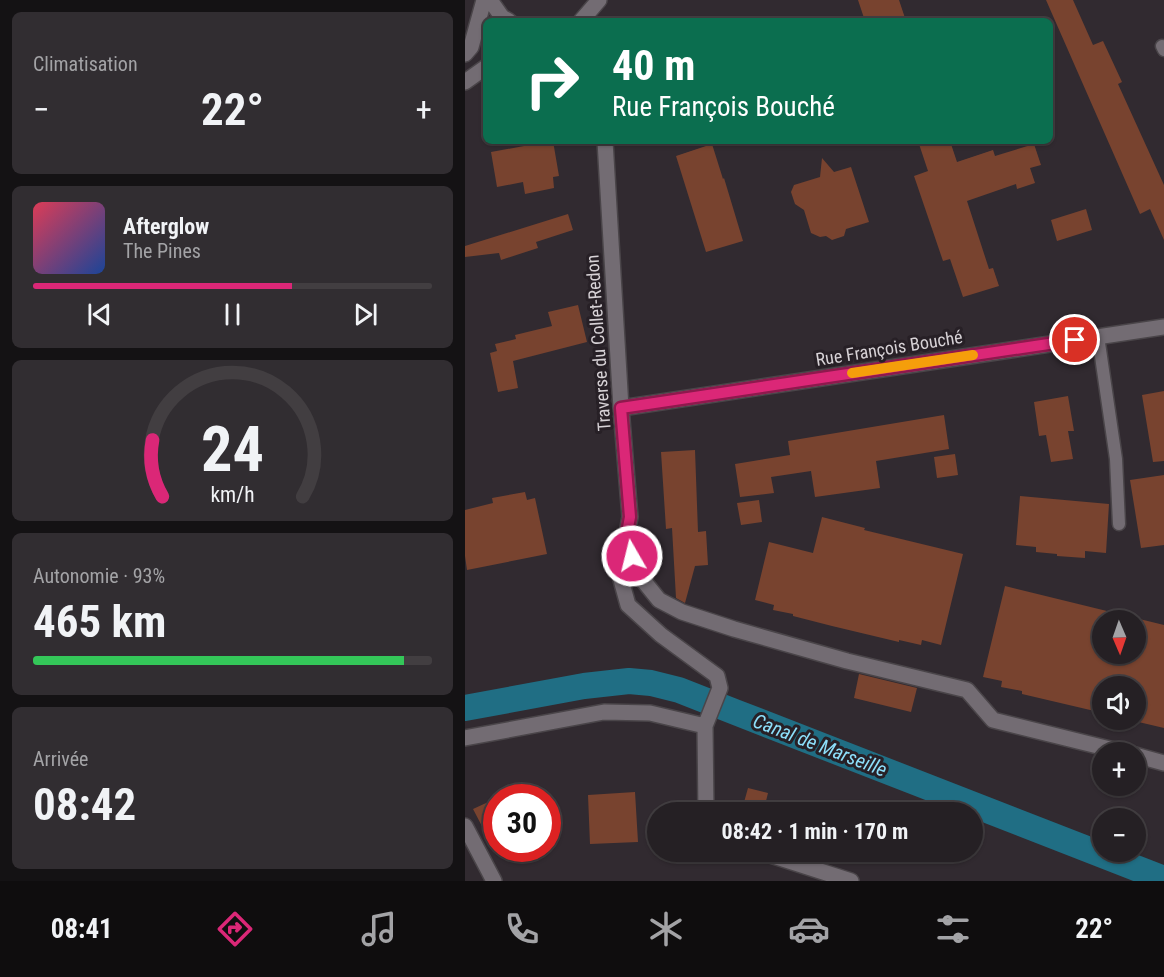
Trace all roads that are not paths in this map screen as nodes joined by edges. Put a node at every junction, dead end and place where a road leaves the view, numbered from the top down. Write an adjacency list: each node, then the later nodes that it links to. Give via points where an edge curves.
1 (484, 0): 6 (street, via 471,46)
2 (490, 0): 4 (street)
3 (601, 1): 5 (street)
4 (503, 18)
5 (584, 18)
6 (465, 54)
7 (483, 69): 8 (street)
8 (465, 82)
9 (605, 144): 12 (street, Traverse du Collet-Redon)
10 (1164, 327): 11 (street, Rue François Bouché)
11 (1098, 336): 12 (street, Rue François Bouché); 13 (lane, via 1116,459)
12 (621, 408): 14 (street, Traverse du Collet-Redon, via 630,517)
13 (1119, 524)
14 (626, 538): 15 (street, Traverse du Collet-Redon, via 615,550 628,605 717,676 720,688); 17 (street, via 638,574 659,600 682,612 847,661 967,690 993,720)
15 (705, 726): 16 (street, via 650,712 604,712); 20 (street, Traverse du Collet-Redon)
16 (465, 738)
17 (1092, 745)
18 (1146, 759): 19 (street)
19 (1164, 763)
20 (706, 802)
21 (465, 826): 23 (street)
22 (792, 862): 24 (street)
23 (494, 881)
24 (851, 881)

